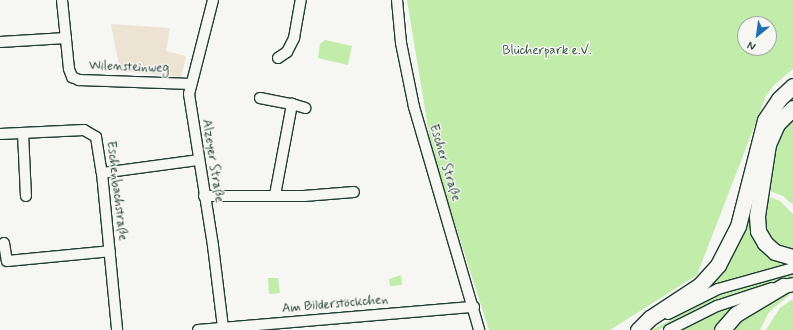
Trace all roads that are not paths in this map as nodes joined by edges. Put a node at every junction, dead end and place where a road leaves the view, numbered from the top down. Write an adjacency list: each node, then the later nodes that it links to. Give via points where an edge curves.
1 (62, 0): 5 (street, Wilensteinweg)
2 (213, 0): 8 (street, Alzeyer Straße)
3 (301, 0): 7 (street, via 294,38 287,52)
4 (397, 0): 27 (street, Escher Straße, via 401,43 414,107)
5 (66, 38): 6 (street); 8 (street, Wilensteinweg, via 69,69 72,77 78,80)
6 (0, 42)
7 (278, 58)
8 (191, 84): 16 (street, Alzeyer Straße, via 189,94)
9 (793, 86): 32 (highway, via 779,99 765,120 738,226 718,265 700,285 650,318)
10 (260, 98): 11 (street)
11 (292, 104): 12 (street); 19 (street)
12 (306, 108)
13 (793, 108): 24 (highway, via 777,124 768,144 757,216 758,231 765,243 776,252)
14 (23, 133): 15 (street, Eschenbachstraße); 17 (street, Eschenbachstraße, via 89,130 96,137); 20 (street)
15 (0, 134)
16 (198, 160): 17 (street); 21 (street, Alzeyer Straße)
17 (102, 173): 23 (street, Eschenbachstraße)
18 (354, 192): 19 (street)
19 (274, 195): 21 (street)
20 (26, 196)
21 (204, 196): 28 (street, Alzeyer Straße)
22 (4, 243): 23 (street, Eschenbachstraße, via 7,261)
23 (110, 251): 29 (street, Eschenbachstraße)
24 (793, 257)
25 (793, 268): 32 (street, via 718,289)
26 (788, 285): 33 (street, via 716,306); 34 (highway, via 736,314)
27 (474, 307): 28 (street, Am Bilderstöckchen); 31 (street, Escher Straße)
28 (223, 327): 30 (street, Am Bilderstöckchen)
29 (117, 330)
30 (198, 330)
31 (479, 330)
32 (639, 330)
33 (669, 330)
34 (722, 330)

